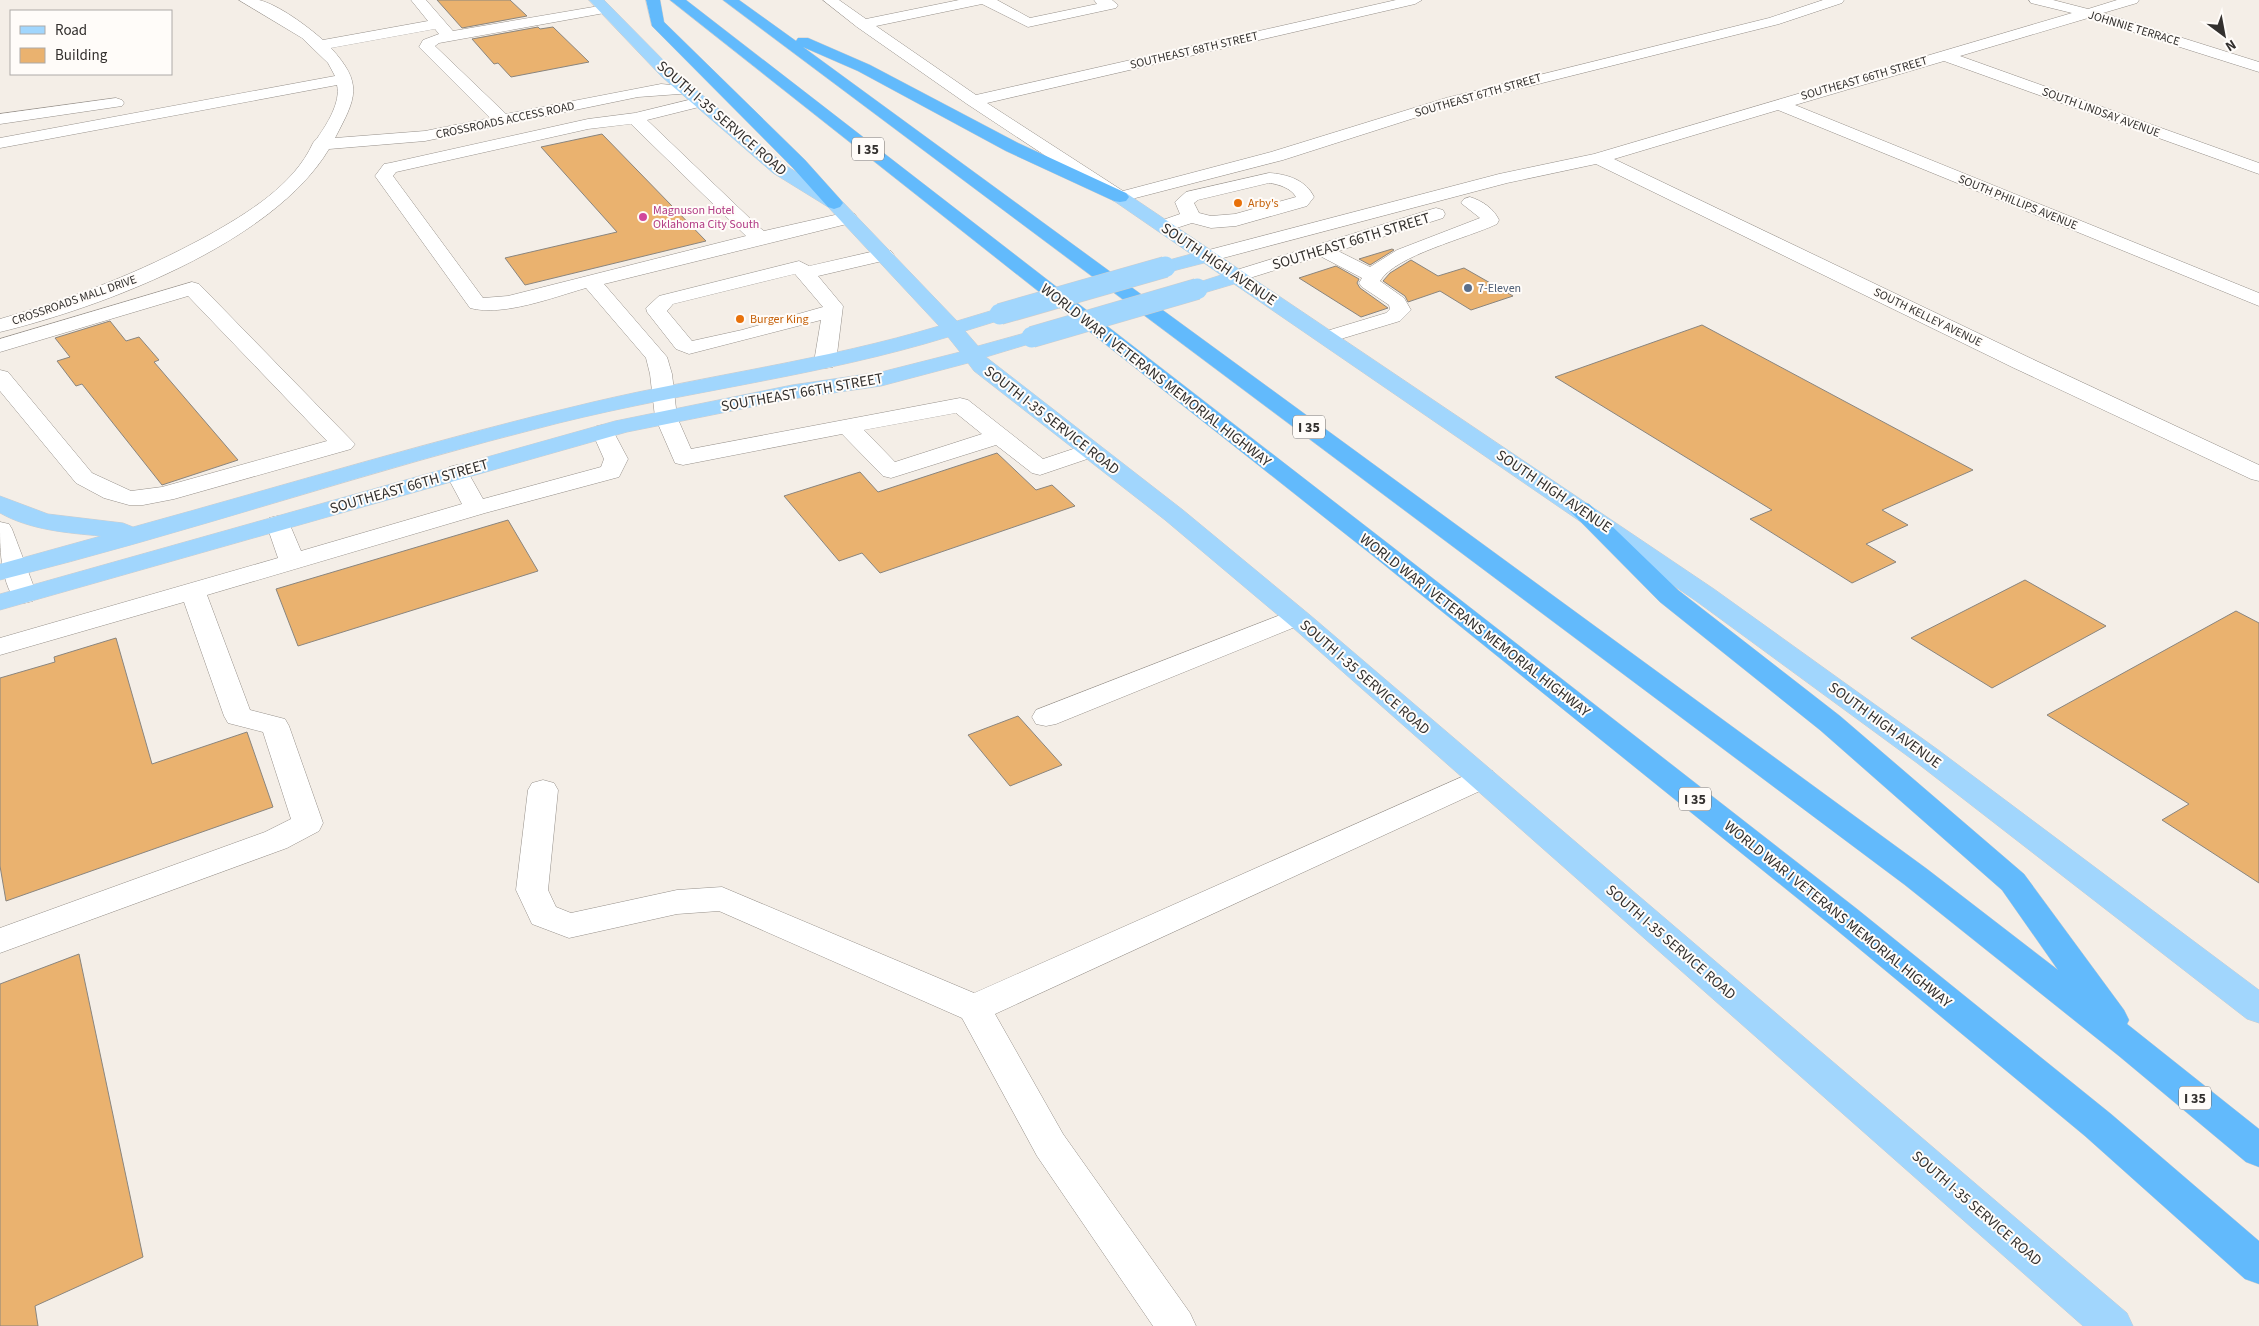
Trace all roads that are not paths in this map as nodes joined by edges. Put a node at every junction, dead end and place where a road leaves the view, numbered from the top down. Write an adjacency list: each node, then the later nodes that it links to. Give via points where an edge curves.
1 (246, 0): 24 (street, via 281,16)
2 (418, 0): 21 (street)
3 (653, 0): 45 (highway, via 657,23 799,164)
4 (677, 0): 101 (highway, WORLD WAR I VETERANS MEMORIAL HIGHWAY / I 35, via 1837,912 2098,1125)
5 (730, 0): 20 (highway, I 35)
6 (830, 0): 22 (street, SOUTH HIGH AVENUE)
7 (980, 0): 22 (street)
8 (986, 0): 18 (street, via 1028,23)
9 (1101, 0): 18 (street, via 1111,6)
10 (1415, 0): 31 (street, SOUTHEAST 68TH STREET)
11 (1837, 0): 42 (street, SOUTHEAST 67TH STREET, via 1774,21 1462,99 1278,156)
12 (2036, 0): 17 (street, JOHNNIE TERRACE)
13 (2132, 0): 17 (street, SOUTHEAST 66TH STREET)
14 (601, 4): 19 (street); 28 (main road, SOUTH I-35 SERVICE ROAD)
15 (1046, 4): 18 (street)
16 (530, 6): 19 (street)
17 (2088, 13): 25 (street, SOUTHEAST 66TH STREET); 26 (street, JOHNNIE TERRACE)
18 (1067, 15)
19 (544, 20): 23 (street)
20 (758, 20): 44 (highway, via 864,68 1012,147); 99 (highway, I 35, via 1916,876)
21 (439, 24): 23 (street); 24 (street)
22 (862, 24): 31 (street, SOUTH HIGH AVENUE)
23 (449, 36): 35 (street, via 435,39 427,47)
24 (320, 45): 27 (street)
25 (1943, 55): 34 (street, SOUTHEAST 66TH STREET); 41 (street, SOUTH LINDSAY AVENUE)
26 (2259, 67)
27 (340, 72): 29 (street); 38 (street, CROSSROADS MALL DRIVE, via 346,91 343,106); 39 (street)
28 (668, 74): 30 (main road, SOUTH I-35 SERVICE ROAD); 35 (street, CROSSROADS ACCESS ROAD)
29 (225, 85)
30 (687, 90): 33 (main road, SOUTH I-35 SERVICE ROAD); 35 (street, CROSSROADS ACCESS ROAD, via 638,92)
31 (973, 101): 44 (street, SOUTH HIGH AVENUE)
32 (127, 102): 37 (street)
33 (701, 102): 36 (street); 45 (main road, SOUTH I-35 SERVICE ROAD, via 779,169)
34 (1778, 104): 40 (street, SOUTHEAST 66TH STREET); 64 (street, SOUTH PHILLIPS AVENUE)
35 (498, 115): 38 (street, CROSSROADS ACCESS ROAD, via 425,136)
36 (635, 118): 53 (street); 61 (street, via 588,124 390,168 384,176 477,304 508,302)
37 (0, 119)
38 (326, 137): 62 (street, CROSSROADS MALL DRIVE, via 301,175 251,220)
39 (0, 143)
40 (1598, 158): 46 (street, SOUTHEAST 66TH STREET); 57 (street, SOUTHEAST 66TH STREET, via 1505,178); 79 (street, SOUTH KELLEY AVENUE)
41 (2259, 169)
42 (1180, 181): 43 (street); 44 (street, SOUTHEAST 67TH STREET)
43 (1200, 194): 47 (street, via 1184,202); 47 (street, via 1269,178 1281,179 1302,190 1305,197 1301,202 1236,220 1211,222)
44 (1120, 197): 50 (main road, SOUTH HIGH AVENUE)
45 (834, 204): 49 (main road, SOUTH I-35 SERVICE ROAD)
46 (1470, 204): 48 (street, SOUTHEAST 66TH STREET); 52 (street, via 1490,220)
47 (1191, 217): 50 (street)
48 (1426, 217): 51 (street, SOUTHEAST 66TH STREET); 52 (street)
49 (848, 218): 53 (street); 56 (main road, SOUTH I-35 SERVICE ROAD)
50 (1164, 226): 57 (main road, SOUTH HIGH AVENUE)
51 (1376, 233): 54 (street, SOUTHEAST 66TH STREET); 55 (street)
52 (1457, 235): 55 (street)
53 (762, 238): 61 (street)
54 (1322, 250): 59 (street); 60 (street, SOUTHEAST 66TH STREET)
55 (1413, 252): 59 (street, via 1382,265)
56 (884, 255): 58 (street); 66 (main road, SOUTH I-35 SERVICE ROAD)
57 (1208, 256): 60 (main road, SOUTH HIGH AVENUE); 66 (main road, SOUTHEAST 66TH STREET, bridge)
58 (805, 273): 65 (street, via 833,306); 65 (street, via 799,267 666,300 656,308 683,345 690,348)
59 (1371, 275): 67 (street, via 1369,284 1397,302 1401,310 1392,317)
60 (1238, 276): 67 (main road, SOUTH HIGH AVENUE); 69 (main road, SOUTHEAST 66TH STREET, bridge)
61 (591, 281): 72 (street, via 656,357 662,374)
62 (131, 282): 63 (street); 68 (street, CROSSROADS MALL DRIVE)
63 (156, 300): 68 (street); 71 (street, via 192,288 343,444 166,494 128,498 84,478)
64 (2259, 300)
65 (832, 311): 70 (street)
66 (951, 328): 69 (main road, SOUTH I-35 SERVICE ROAD); 70 (main road, SOUTHEAST 66TH STREET, via 892,347)
67 (1327, 337): 82 (main road, SOUTH HIGH AVENUE)
68 (2, 338)
69 (972, 355): 73 (main road, SOUTHEAST 66TH STREET, via 880,379 792,392); 77 (main road, SOUTH I-35 SERVICE ROAD)
70 (825, 362): 72 (main road, SOUTHEAST 66TH STREET)
71 (0, 377)
72 (663, 392): 73 (street); 85 (main road, SOUTHEAST 66TH STREET, via 552,418)
73 (666, 417): 74 (street, via 683,458); 75 (main road, SOUTHEAST 66TH STREET)
74 (849, 428): 76 (street, via 960,405); 76 (street, via 891,470)
75 (603, 432): 78 (main road, SOUTHEAST 66TH STREET); 81 (street, via 616,459 611,472)
76 (999, 436): 77 (street, via 1040,468)
77 (1091, 450): 91 (main road, SOUTH I-35 SERVICE ROAD)
78 (457, 472): 81 (street); 83 (main road, SOUTHEAST 66TH STREET)
79 (2259, 474)
80 (0, 503): 85 (main road, via 41,520 74,527)
81 (476, 508): 86 (street)
82 (1580, 509): 98 (main road, SOUTH HIGH AVENUE, via 1920,750); 99 (highway, via 1669,596 1830,723 2013,882)
83 (278, 523): 86 (street); 89 (main road, SOUTHEAST 66TH STREET)
84 (0, 528): 87 (street)
85 (145, 532): 87 (main road, SOUTHEAST 66TH STREET)
86 (292, 562): 88 (street)
87 (8, 570): 89 (street)
88 (192, 591): 92 (street); 96 (street, via 238,716 275,726 308,823 276,840)
89 (24, 596): 90 (main road, SOUTHEAST 66TH STREET)
90 (0, 602)
91 (1296, 617): 93 (street); 94 (main road, SOUTH I-35 SERVICE ROAD)
92 (0, 647)
93 (1046, 717)
94 (1482, 778): 97 (street); 103 (main road, SOUTH I-35 SERVICE ROAD)
95 (543, 790): 97 (street, via 532,890 543,915 569,926 677,902 722,898)
96 (0, 941)
97 (974, 1008): 102 (street, via 1050,1145)
98 (2259, 1009)
99 (2131, 1046): 100 (highway, I 35)
100 (2259, 1151)
101 (2259, 1266)
102 (1176, 1326)
103 (2112, 1326)

